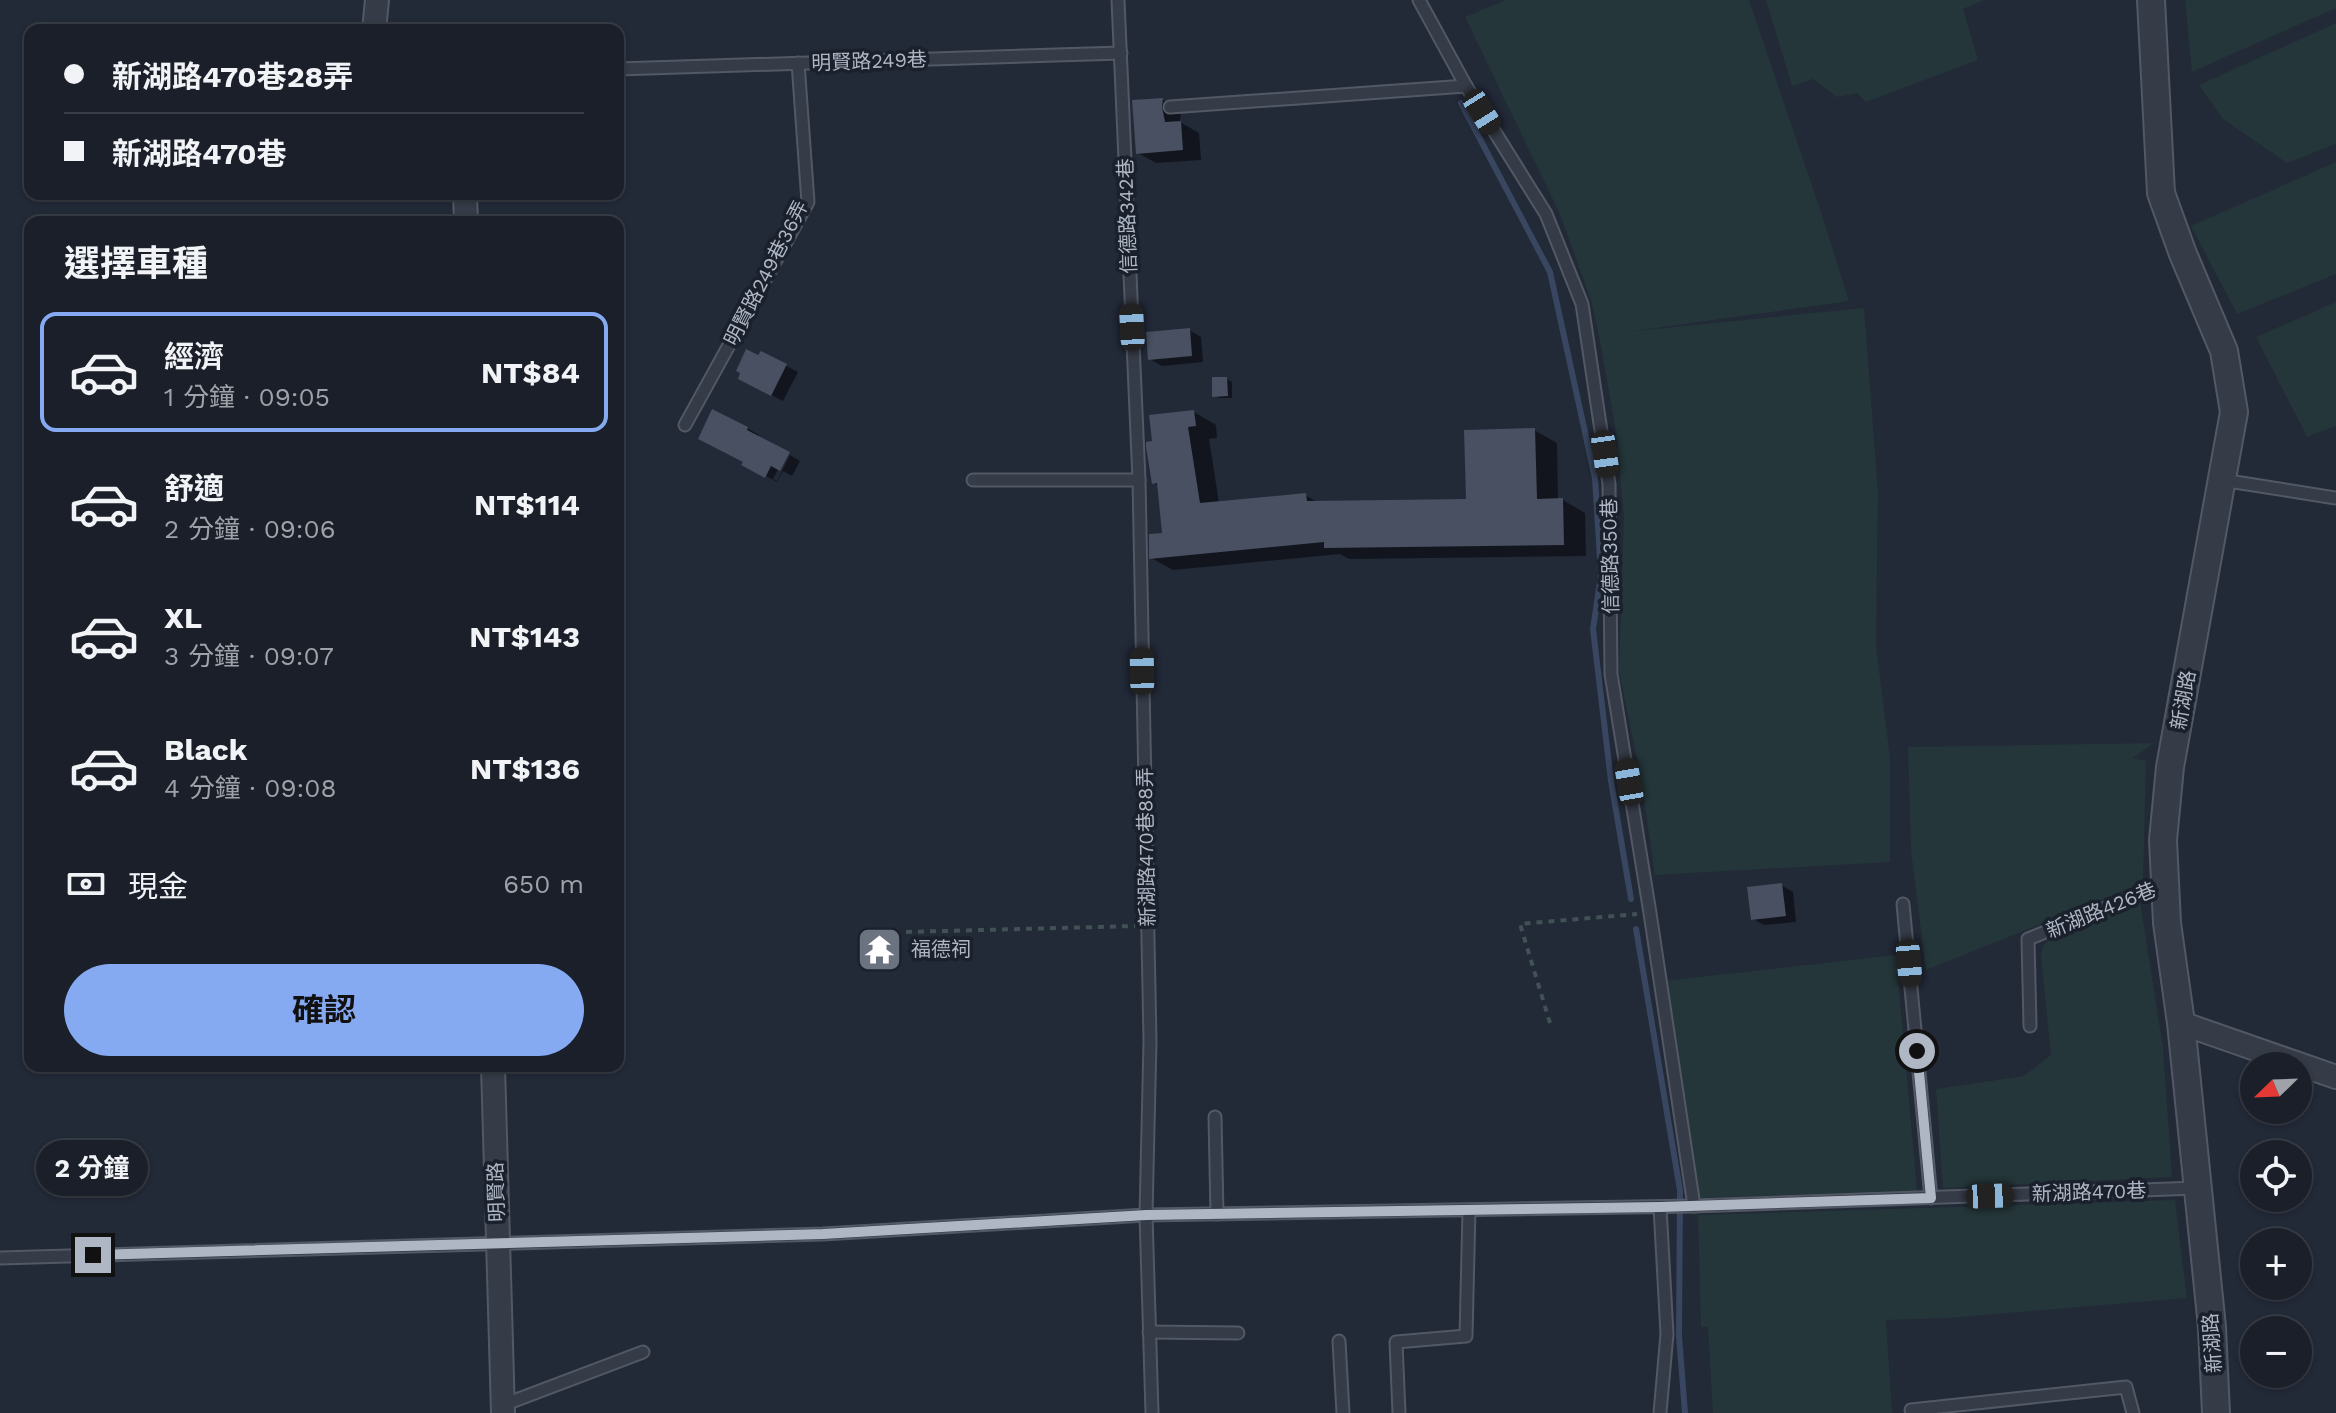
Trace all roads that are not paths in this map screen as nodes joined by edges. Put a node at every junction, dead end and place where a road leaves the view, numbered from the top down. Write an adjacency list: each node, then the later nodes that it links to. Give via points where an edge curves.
1 (377, 0): 5 (street)
2 (1118, 0): 6 (lane, 信德路342巷)
3 (1419, 0): 9 (lane, 信德路350巷)
4 (2151, 0): 14 (street, 新湖路, via 2161,193 2224,351 2234,412)
5 (375, 24)
6 (1121, 53): 7 (lane, 明賢路249巷); 13 (lane, 信德路342巷)
7 (798, 63): 8 (lane, 明賢路249巷); 11 (lane, 明賢路249巷36弄, via 808,202)
8 (624, 69)
9 (1466, 86): 10 (lane); 25 (lane, 信德路350巷, via 1546,214 1582,304 1609,484 1611,674)
10 (1170, 107)
11 (685, 425)
12 (973, 480): 13 (lane)
13 (1139, 480): 29 (lane, 新湖路470巷88弄, via 1150,1041)
14 (2222, 480): 15 (lane); 16 (street, 新湖路, via 2170,767 2163,840)
15 (2336, 498)
16 (2166, 884): 18 (street, 新湖路); 19 (lane, 新湖路426巷, via 2028,939)
17 (1903, 904): 24 (lane)
18 (2181, 1023): 21 (street); 23 (street, 新湖路)
19 (2030, 1026)
20 (493, 1072): 30 (street, 明賢路)
21 (2336, 1077)
22 (1215, 1117): 28 (lane)
23 (2197, 1188): 24 (lane, 新湖路470巷); 43 (street, 新湖路)
24 (1931, 1198): 25 (lane, 新湖路470巷)
25 (1694, 1206): 26 (lane, 新湖路470巷)
26 (1660, 1207): 27 (lane); 41 (lane, via 1667,1334)
27 (1469, 1210): 28 (lane); 40 (lane, via 1466,1336 1396,1342)
28 (1217, 1214): 29 (lane)
29 (1146, 1215): 30 (lane, via 823,1234); 32 (lane, 新湖路470巷88弄)
30 (498, 1243): 31 (lane); 36 (street, 明賢路)
31 (0, 1258)
32 (1149, 1332): 33 (lane); 38 (lane, 新湖路470巷88弄)
33 (1238, 1333)
34 (1339, 1341): 39 (lane)
35 (643, 1352): 36 (lane)
36 (502, 1409)
37 (1911, 1410): 42 (lane, via 2126,1387)
38 (1152, 1413)
39 (1343, 1413)
40 (1399, 1413)
41 (1660, 1413)
42 (2133, 1413)
43 (2216, 1413)

